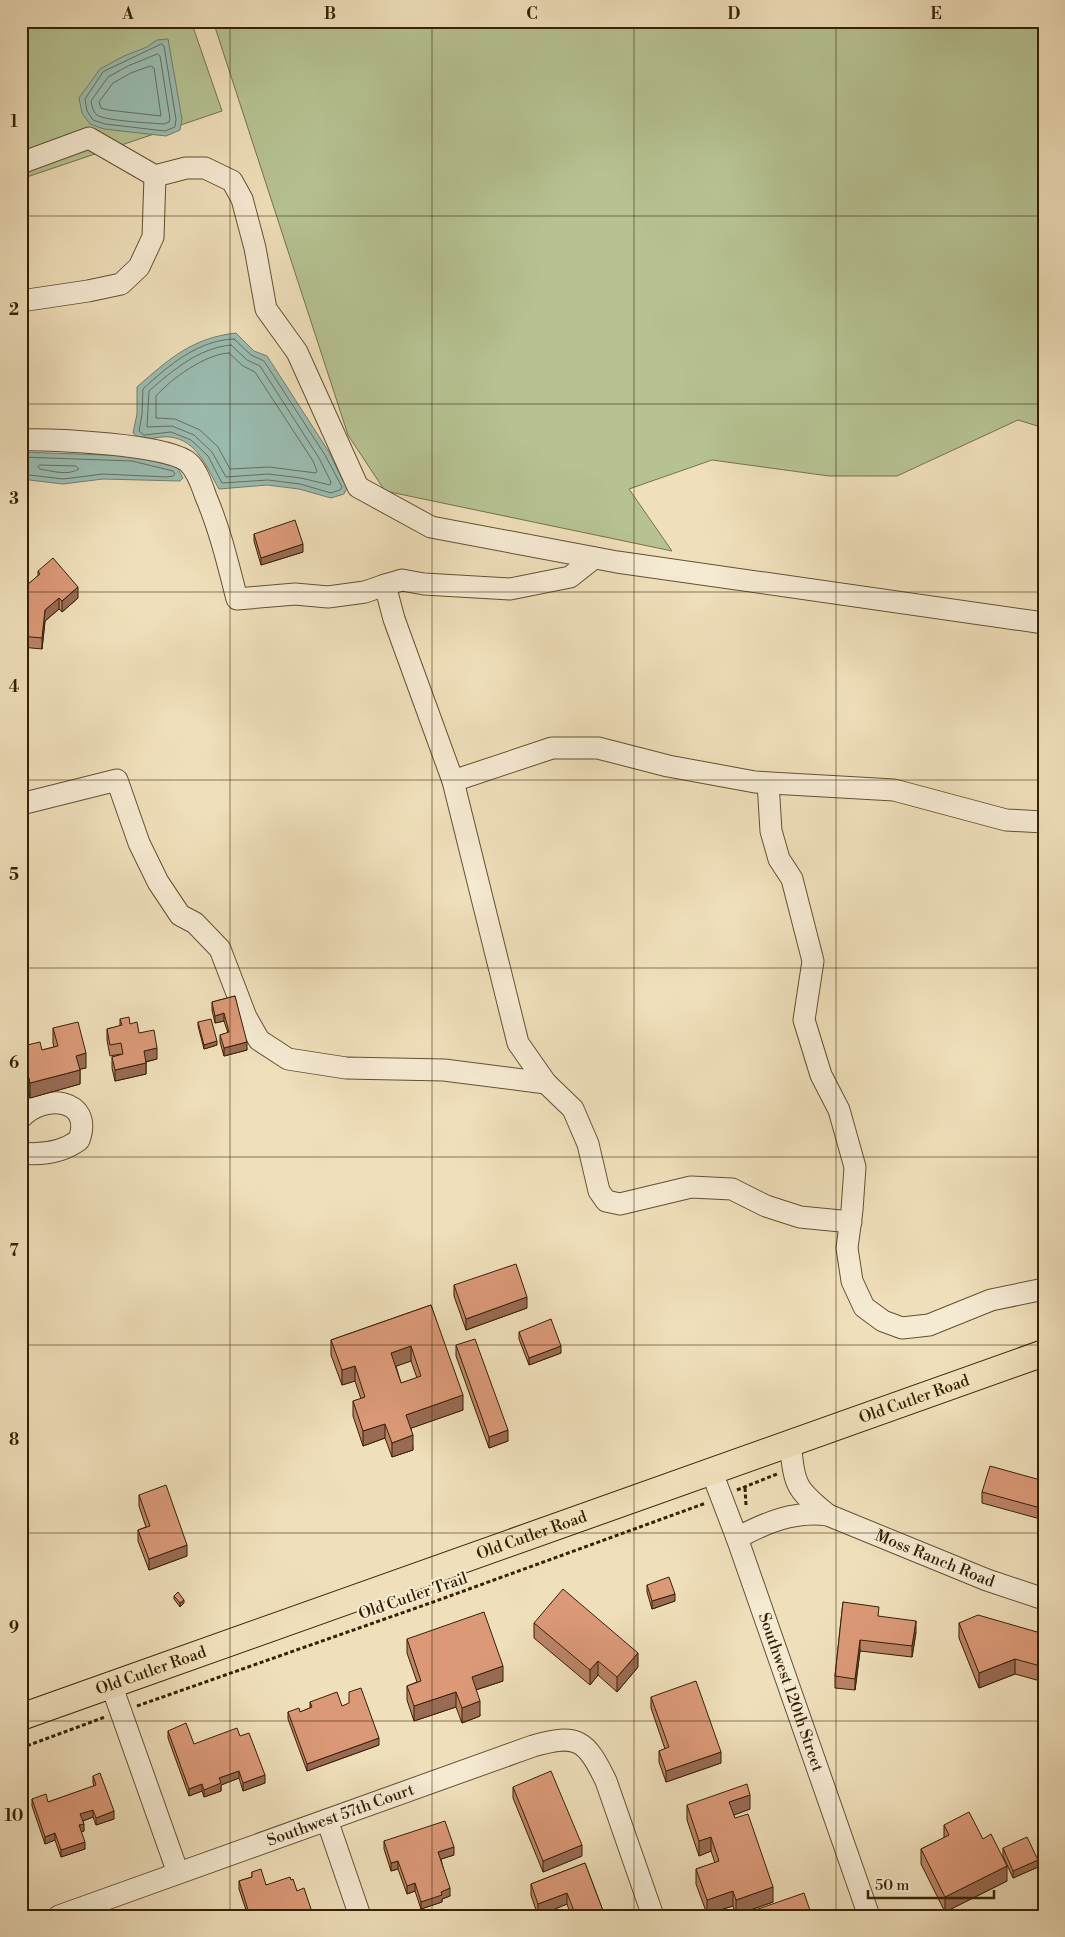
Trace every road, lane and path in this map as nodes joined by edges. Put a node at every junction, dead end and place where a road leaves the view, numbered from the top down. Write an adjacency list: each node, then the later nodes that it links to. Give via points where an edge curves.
1 (21, 163): 2 (street, via 89,138)
2 (155, 176): 3 (street, via 153,237 139,267 121,284); 5 (street, via 186,168 205,168 232,181 242,199 266,309 297,352 358,487 431,527)
3 (21, 302)
4 (21, 440): 6 (street, via 121,444 189,462 199,478 219,529 237,599 296,594 328,596 365,592)
5 (594, 558): 6 (street, via 570,577 510,589 402,580); 7 (street)
6 (385, 584): 8 (street, via 394,620)
7 (1044, 623)
8 (453, 781): 9 (street, via 552,748 598,748 668,766); 12 (street, via 518,1043)
9 (768, 783): 11 (street, via 894,790 1006,820); 15 (street, via 771,831 779,859 792,879 813,961 804,1020 821,1075 839,1110 855,1167)
10 (21, 804): 12 (street, via 118,780 139,843 158,882 180,915 195,924 220,949 246,1017 259,1040 288,1059 346,1068 444,1070)
11 (1044, 822)
12 (546, 1083): 15 (street, via 573,1110 588,1144 599,1190 606,1201 620,1204 691,1187 732,1189 800,1218)
13 (21, 1118): 14 (street, via 32,1108 60,1102 69,1104 76,1111 82,1130 79,1140 68,1147)
14 (21, 1153)
15 (850, 1222): 16 (street, via 847,1248 852,1282 864,1307 902,1328 929,1325 991,1300)
16 (1044, 1289)
17 (1044, 1353): 18 (main road, Old Cutler Road)
18 (790, 1442): 19 (main road, Old Cutler Road); 23 (street, Moss Ranch Road, via 798,1486)
19 (711, 1470): 24 (street, Southwest 120th Street); 26 (main road, Old Cutler Road)
20 (769, 1478): 21 (path)
21 (736, 1490)
22 (700, 1505): 27 (path, Old Cutler Trail)
23 (828, 1515): 24 (street, Moss Ranch Road, via 783,1518); 25 (street, Moss Ranch Road, via 987,1580)
24 (737, 1538): 36 (street, Southwest 120th Street)
25 (1044, 1599)
26 (111, 1684): 28 (main road, Old Cutler Road); 32 (street)
27 (132, 1708)
28 (21, 1716)
29 (103, 1718): 30 (path)
30 (21, 1748)
31 (327, 1820): 32 (street, Southwest 57th Court); 34 (street); 35 (street, Southwest 57th Court, via 547,1742 577,1742 589,1750 606,1781)
32 (178, 1873): 33 (street, Southwest 57th Court)
33 (63, 1915)
34 (360, 1916)
35 (653, 1916)
36 (869, 1916)

